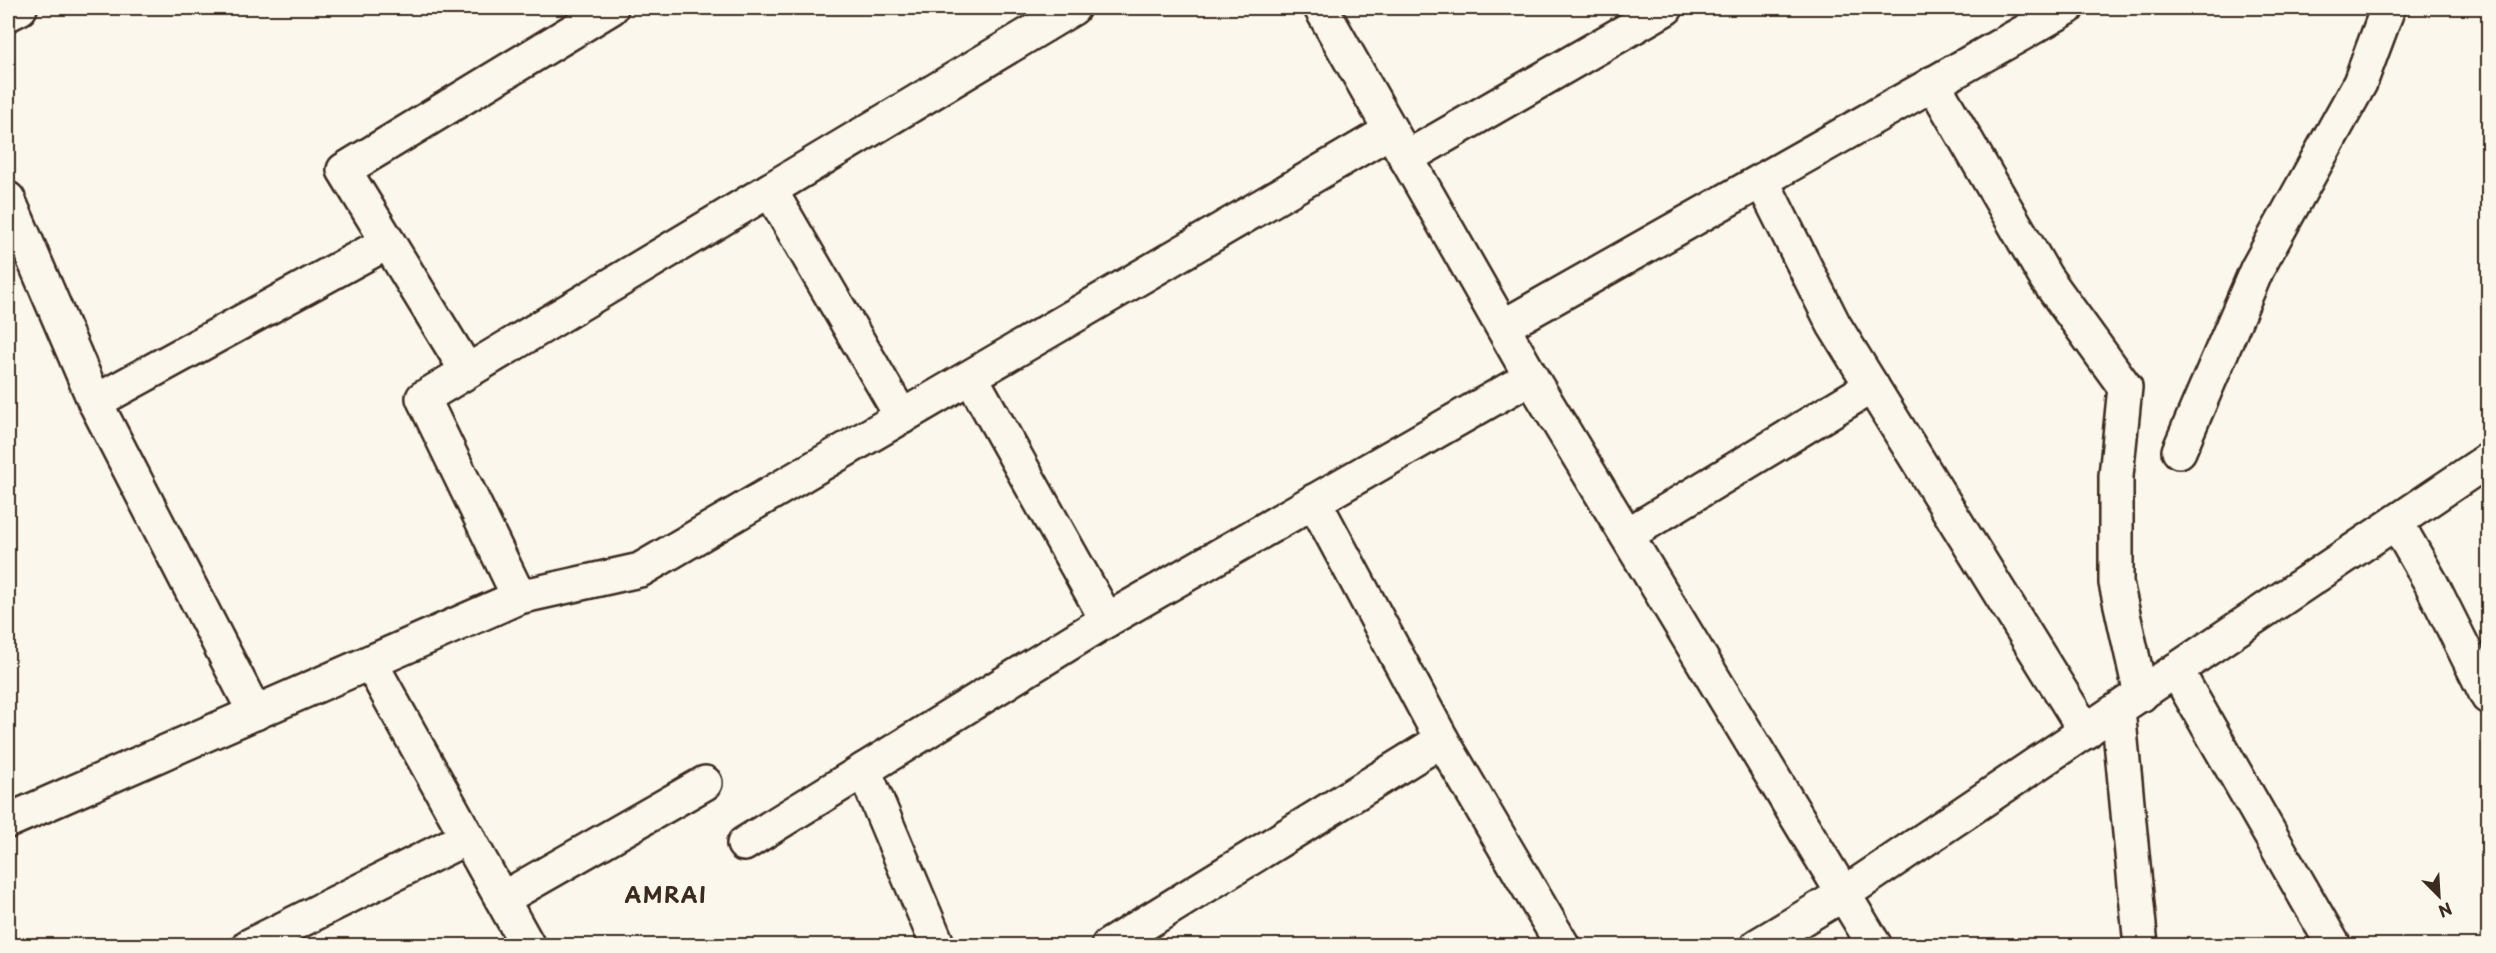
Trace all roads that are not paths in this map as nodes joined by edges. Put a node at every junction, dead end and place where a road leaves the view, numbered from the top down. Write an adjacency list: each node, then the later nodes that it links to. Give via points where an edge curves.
1 (20, 8): 8 (street)
2 (611, 8): 14 (street, via 344,170)
3 (1073, 8): 12 (street)
4 (1322, 8): 10 (street)
5 (1666, 8): 10 (street)
6 (2067, 8): 9 (street)
7 (2388, 8): 22 (street, via 2360,83 2257,269)
8 (8, 14)
9 (1933, 83): 11 (street); 32 (street, via 2046,278 2125,387 2116,476 2116,583)
10 (1398, 144): 15 (street); 17 (street)
11 (1762, 181): 15 (street); 19 (street, via 1833,325)
12 (770, 190): 16 (street); 21 (street)
13 (8, 199): 20 (street)
14 (388, 242): 16 (street); 20 (street)
15 (1504, 327): 18 (street)
16 (467, 371): 27 (street, via 423,398)
17 (971, 377): 21 (street); 28 (street)
18 (1531, 377): 24 (street); 26 (street)
19 (1872, 386): 26 (street); 34 (street)
20 (95, 402): 33 (street)
21 (902, 417): 27 (street, via 640,570)
22 (2179, 451)
23 (2488, 460): 25 (street)
24 (1314, 501): 28 (street); 35 (street)
25 (2396, 522): 30 (street); 31 (street)
26 (1628, 535): 41 (street)
27 (519, 597): 29 (street)
28 (1107, 620): 36 (street)
29 (370, 662): 33 (street); 39 (street)
30 (2176, 670): 32 (street); 51 (street)
31 (2488, 697)
32 (2129, 702): 34 (street); 50 (street)
33 (255, 713): 38 (street)
34 (2086, 732): 41 (street)
35 (1442, 740): 46 (street); 47 (street)
36 (864, 770): 40 (street); 45 (street)
37 (705, 783): 42 (street)
38 (8, 821)
39 (468, 837): 42 (street); 43 (street)
40 (744, 844)
41 (1845, 893): 48 (street); 49 (street)
42 (502, 899): 44 (street)
43 (249, 945)
44 (528, 945)
45 (938, 945)
46 (1108, 945)
47 (1563, 945)
48 (1757, 945)
49 (1875, 945)
50 (2141, 945)
51 (2334, 945)

